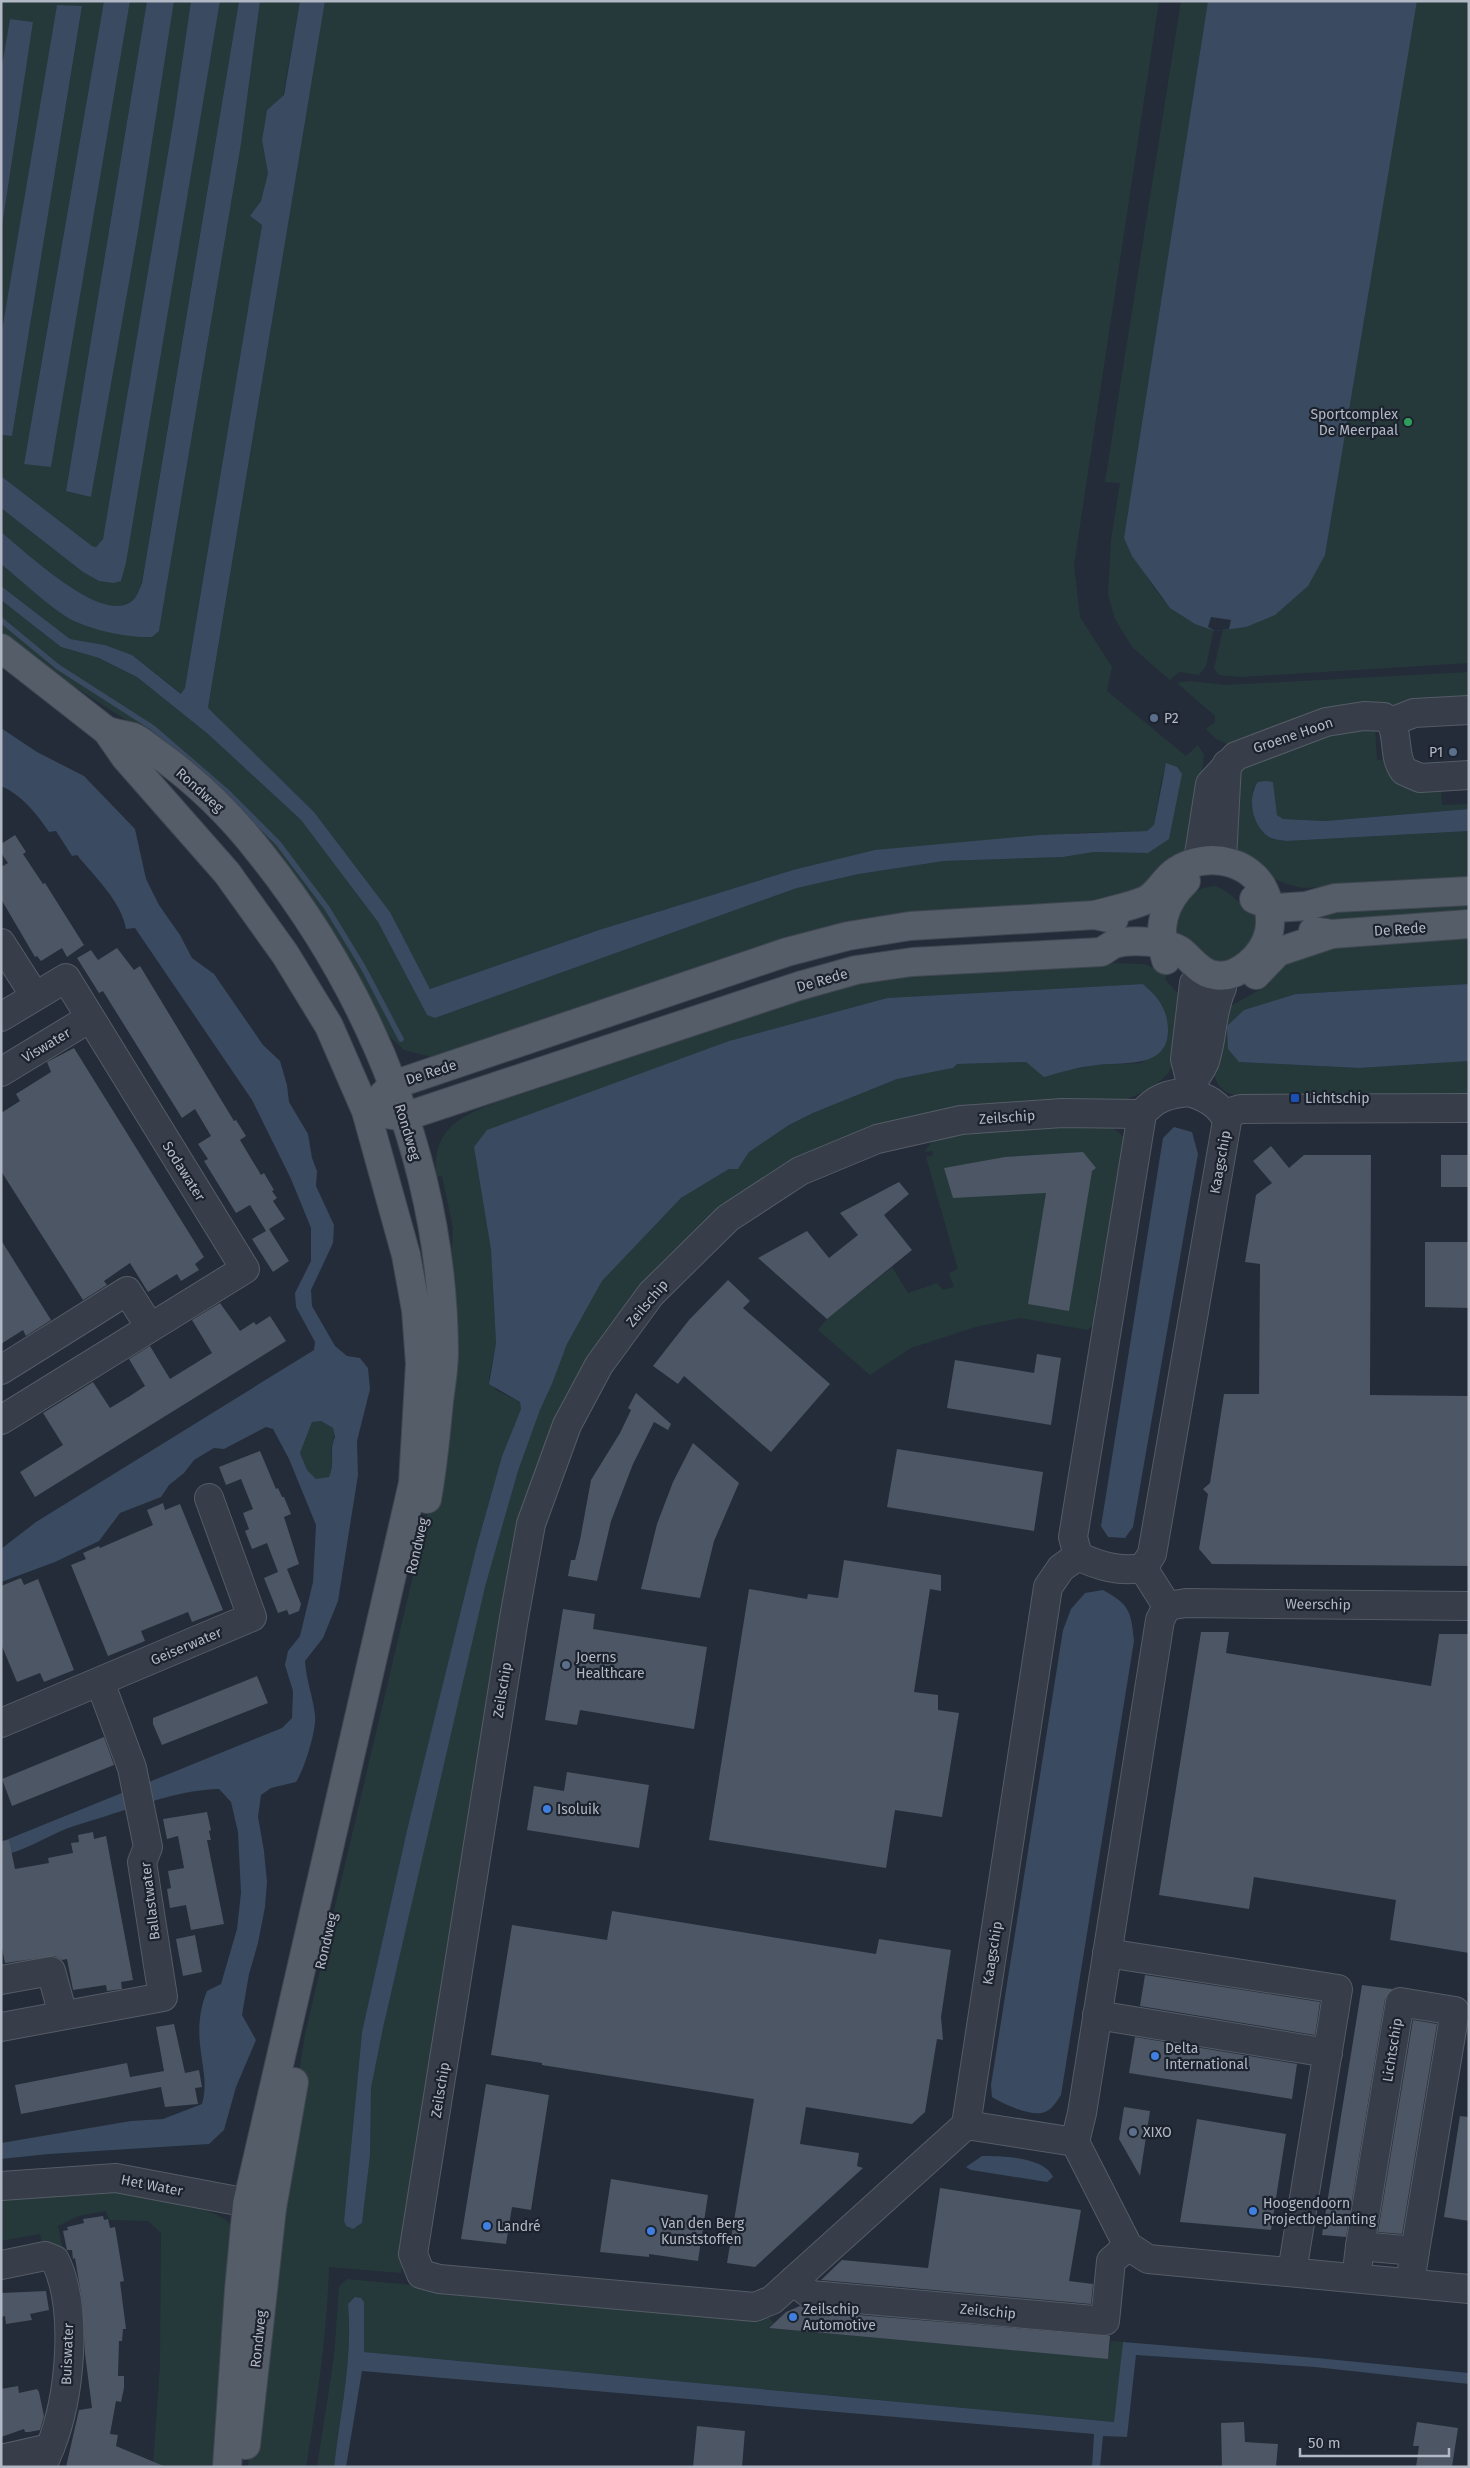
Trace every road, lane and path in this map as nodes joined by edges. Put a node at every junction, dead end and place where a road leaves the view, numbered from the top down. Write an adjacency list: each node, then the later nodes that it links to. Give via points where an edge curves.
1 (1, 648): 4 (main road, Rondweg)
2 (1469, 710): 3 (street, via 1414,713)
3 (1391, 722): 5 (street, via 1396,731 1397,756 1404,771 1420,778); 6 (street, Groene Hoon, via 1384,717 1373,716 1326,722 1236,756 1227,764)
4 (107, 731): 20 (main road, Rondweg, via 135,738 166,760 244,832 287,887 333,956 371,1030); 23 (main road, Rondweg, via 125,757 202,842 271,933 329,1026)
5 (1469, 775)
6 (1206, 866): 8 (main road, via 1175,872); 9 (main road, via 1243,868)
7 (1469, 890): 9 (main road, via 1335,898 1309,892 1274,892)
8 (1162, 898): 13 (main road); 20 (main road, De Rede, via 1095,915 910,926 848,936 787,952)
9 (1266, 898): 12 (main road)
10 (1469, 924): 12 (main road, De Rede, via 1332,934)
11 (1, 943): 16 (street)
12 (1272, 947): 14 (main road, via 1250,980)
13 (1164, 951): 14 (main road, via 1172,945 1203,971); 15 (main road, via 1178,973); 26 (main road, De Rede, via 1114,944 1102,952 912,962 856,970)
14 (1224, 982): 15 (main road, via 1208,988); 21 (street, via 1204,1061)
15 (1194, 983): 21 (street, via 1184,1059)
16 (35, 996): 17 (street); 18 (street, Sodawater, via 66,978)
17 (1, 1017)
18 (90, 1018): 19 (street, Viswater); 27 (street, Sodawater, via 245,1269)
19 (1, 1072)
20 (393, 1085): 23 (main road, De Rede); 26 (main road, Rondweg)
21 (1190, 1087): 24 (street, via 1167,1094 1150,1104); 25 (street, Kaagschip)
22 (1469, 1108): 25 (street, via 1241,1109)
23 (366, 1111): 26 (main road, De Rede); 46 (main road, Rondweg, via 406,1255 416,1310 420,1364 413,1483)
24 (1142, 1114): 31 (street, via 1073,1537); 53 (street, Zeilschip, via 1062,1113 961,1120 877,1139 800,1172 728,1218 651,1294 599,1365 567,1426 531,1524 413,2254 421,2274 439,2279 754,2307 772,2300)
25 (1224, 1114): 32 (street, Kaagschip, via 1227,1121 1154,1544)
26 (404, 1117): 46 (main road, Rondweg, via 428,1207 439,1274 444,1355 434,1461 296,2066)
27 (150, 1327): 28 (street, via 127,1291); 29 (street, Sodawater)
28 (1, 1370)
29 (1, 1420)
30 (209, 1498): 35 (street, Geiserwater, via 252,1618)
31 (1078, 1556): 32 (street, via 1127,1571); 43 (street, Kaagschip, via 1061,1568 1048,1587)
32 (1143, 1568): 33 (street)
33 (1166, 1606): 34 (street, Weerschip, via 1186,1603); 37 (street, via 1160,1620)
34 (1469, 1606)
35 (100, 1682): 36 (street, Geiserwater); 39 (street, Ballastwater, via 132,1768 148,1846 142,1862 163,1997)
36 (1, 1723)
37 (1107, 1953): 40 (street); 42 (street, via 1338,1989)
38 (1, 1980): 39 (street, via 51,1971)
39 (63, 2015): 41 (street, Ballastwater)
40 (1097, 2015): 42 (street); 44 (street)
41 (1, 2026)
42 (1328, 2053): 51 (street)
43 (966, 2125): 44 (street); 53 (street, Zeilschip)
44 (1075, 2142): 47 (street)
45 (1, 2186): 46 (street, Het Water, via 116,2178)
46 (259, 2206): 58 (main road, Rondweg, via 239,2290); 59 (main road, Rondweg)
47 (1128, 2246): 51 (street, via 1148,2259); 53 (street, Zeilschip, via 1111,2261 1105,2321 811,2295)
48 (1360, 2246): 49 (street); 49 (street, Lichtschip, via 1400,2002 1455,2011); 52 (street, Lichtschip)
49 (1415, 2251): 54 (street, Lichtschip)
50 (1, 2265): 56 (street, Buiswater, via 45,2256 55,2260 63,2277 69,2319 68,2379 60,2423)
51 (1292, 2272): 52 (street)
52 (1356, 2278): 54 (street)
53 (793, 2281)
54 (1410, 2284): 55 (street)
55 (1469, 2289)
56 (46, 2457): 57 (street, Buiswater)
57 (1, 2459)
58 (227, 2467)
59 (244, 2467)

